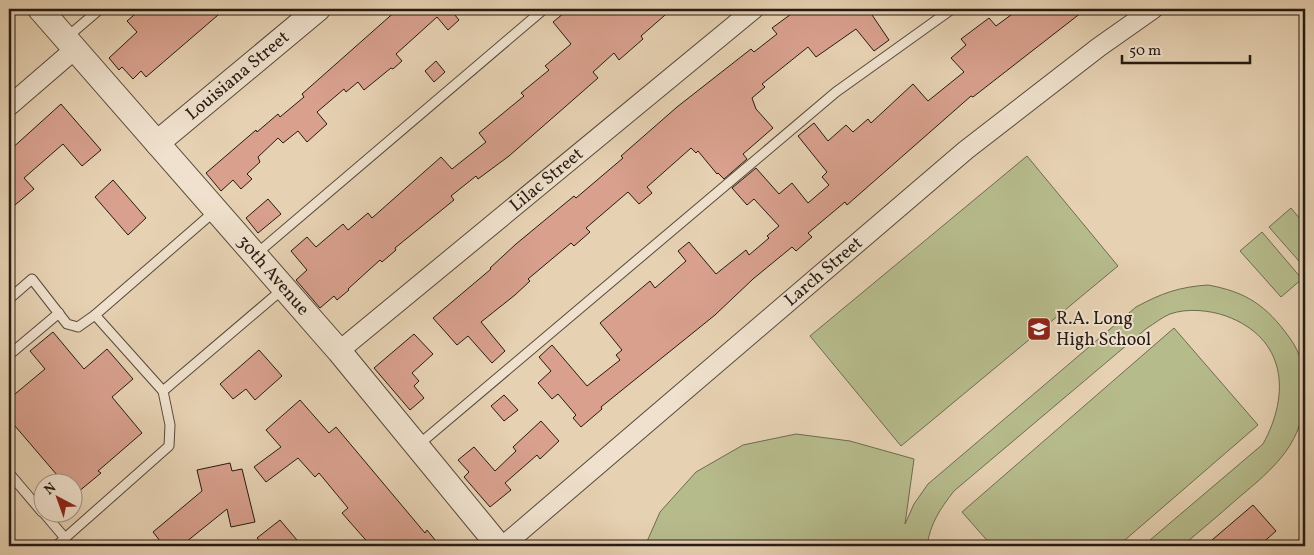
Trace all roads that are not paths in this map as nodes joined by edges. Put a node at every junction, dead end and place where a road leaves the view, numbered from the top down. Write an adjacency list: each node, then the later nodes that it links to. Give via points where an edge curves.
1 (40, 9): 8 (street, 30th Avenue)
2 (100, 9): 8 (lane)
3 (318, 9): 10 (street, Louisiana Street)
4 (544, 9): 12 (lane)
5 (754, 9): 17 (street, Lilac Street)
6 (952, 9): 20 (lane, via 836,92)
7 (1153, 9): 27 (street, Larch Street, via 966,150)
8 (69, 44): 9 (street); 10 (street, 30th Avenue)
9 (9, 106)
10 (157, 143): 11 (street, 30th Avenue)
11 (216, 210): 12 (street, 30th Avenue); 16 (lane)
12 (255, 256): 13 (street, 30th Avenue)
13 (284, 288): 17 (street, 30th Avenue); 19 (lane)
14 (9, 299): 15 (lane, via 32,279)
15 (59, 313): 16 (lane, via 68,324 78,327); 18 (lane)
16 (95, 315): 19 (lane)
17 (339, 351): 20 (street, 30th Avenue)
18 (9, 355)
19 (163, 391): 24 (lane, via 170,426 169,446)
20 (417, 446): 27 (street, 30th Avenue)
21 (9, 473): 22 (lane)
22 (32, 499)
23 (51, 522): 24 (lane)
24 (65, 538): 26 (lane)
25 (1305, 541): 28 (lane)
26 (56, 546)
27 (501, 546)
28 (1300, 546)

